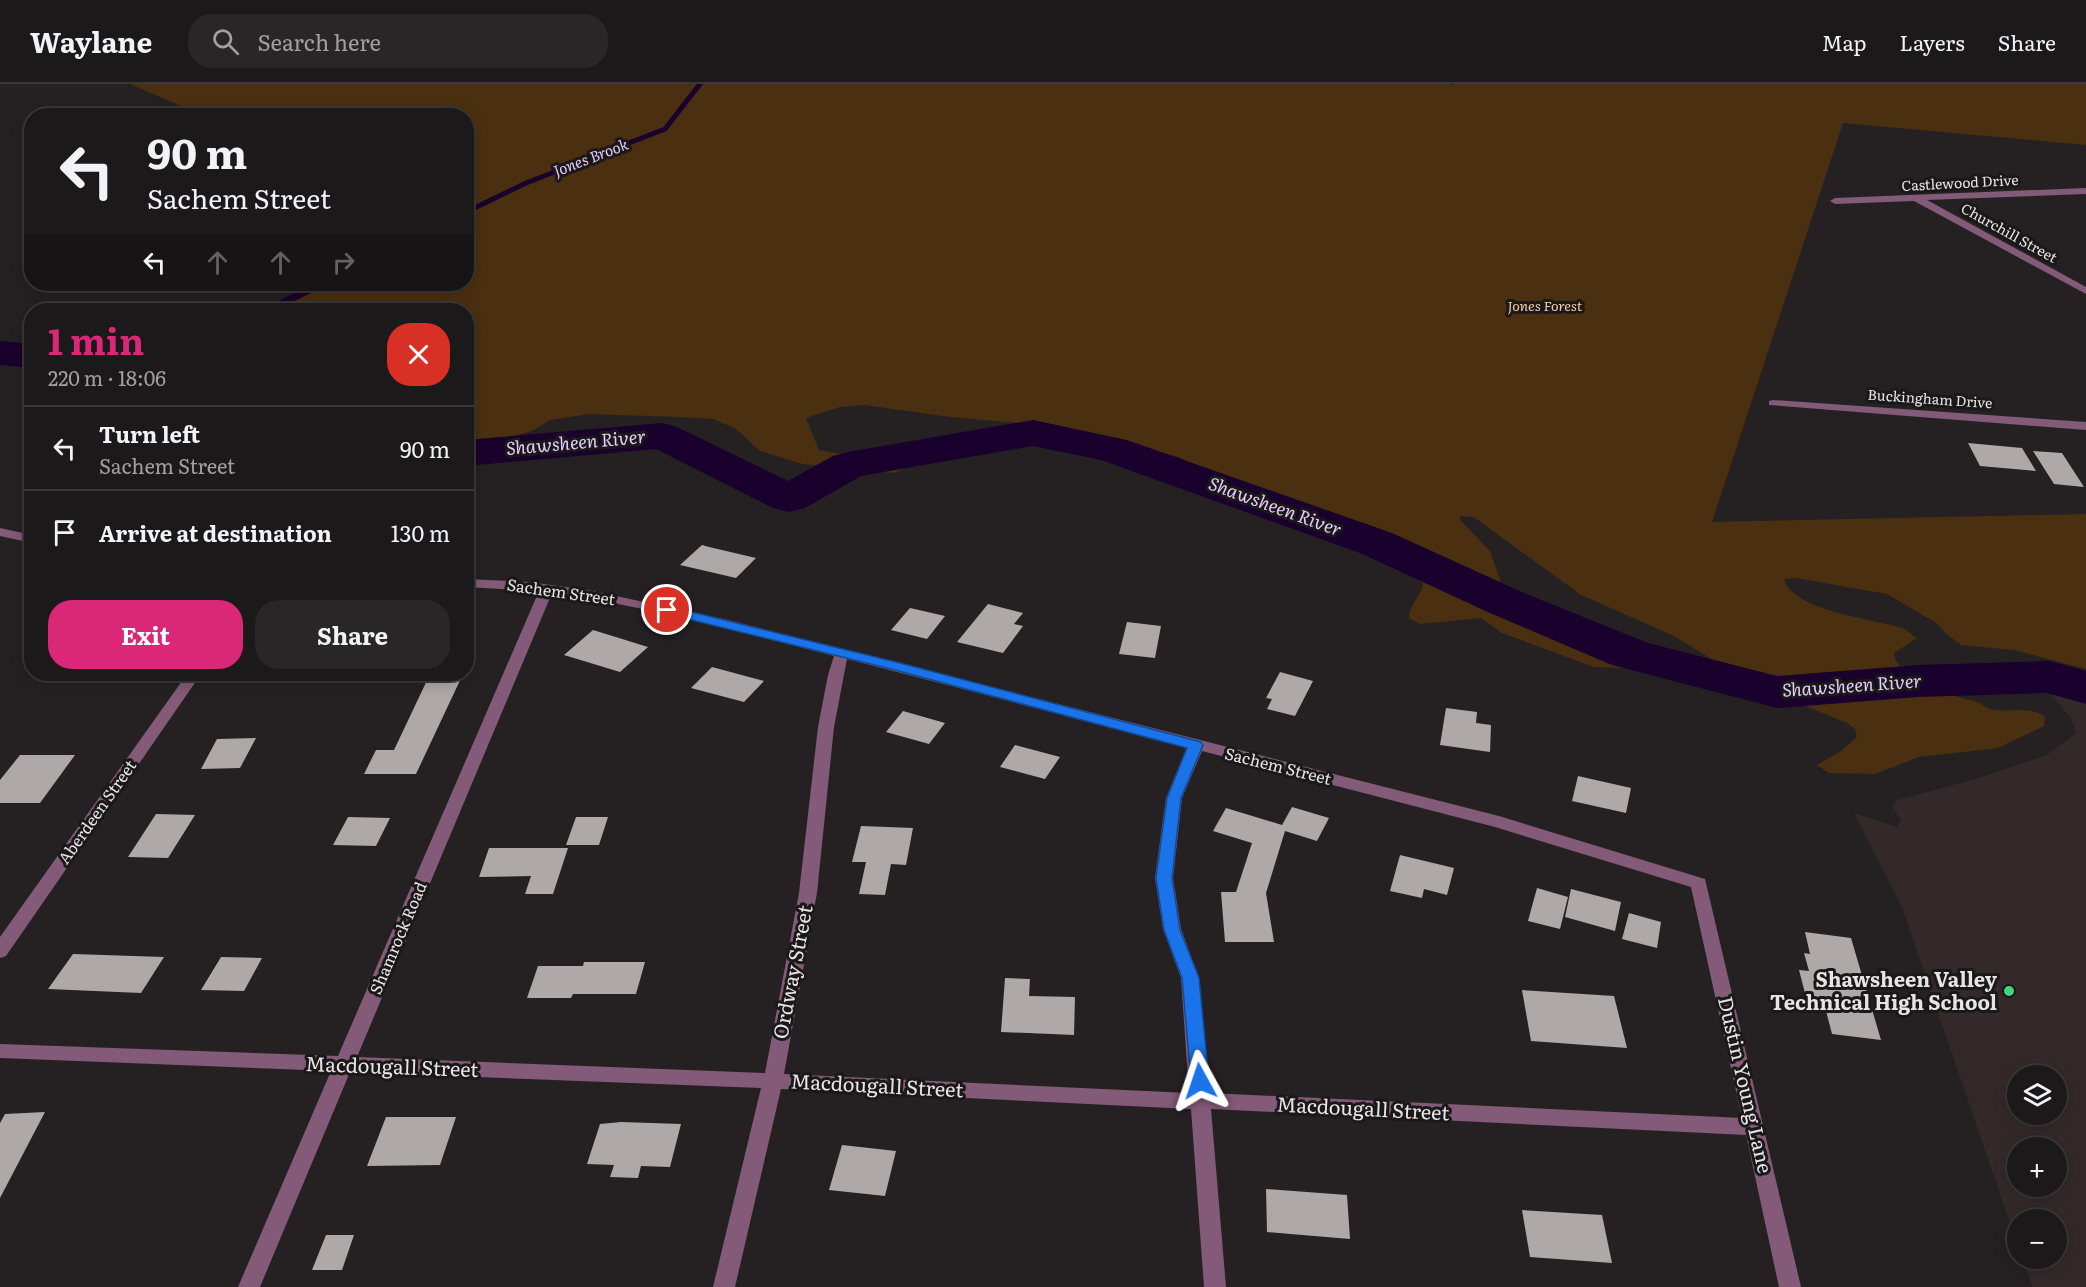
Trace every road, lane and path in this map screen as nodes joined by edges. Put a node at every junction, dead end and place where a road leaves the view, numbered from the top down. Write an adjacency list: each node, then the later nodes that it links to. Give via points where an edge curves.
1 (2086, 191): 2 (street, Castlewood Drive)
2 (1918, 199): 3 (street, Castlewood Drive); 4 (street, Churchill Street)
3 (1835, 201)
4 (2086, 291)
5 (1773, 403): 6 (street, Buckingham Drive)
6 (2086, 426)
7 (1, 534): 8 (street)
8 (24, 538)
9 (474, 583): 10 (street, Sachem Street)
10 (547, 588): 11 (street, Sachem Street, via 617,599); 17 (street, Shamrock Road)
11 (842, 653): 13 (street, Sachem Street); 18 (street, Ordway Street, via 826,727 808,893)
12 (189, 681): 15 (street, Aberdeen Street)
13 (1196, 745): 14 (street, Sachem Street, via 1499,822); 19 (street, via 1174,798 1164,878 1172,930 1190,978)
14 (1699, 883): 20 (street, Dustin Young Lane)
15 (0, 951)
16 (0, 1051): 17 (street, Macdougall Street)
17 (343, 1065): 18 (street, Macdougall Street); 21 (street, Shamrock Road)
18 (773, 1081): 19 (street, Macdougall Street); 22 (street, Ordway Street)
19 (1202, 1101): 20 (street, Macdougall Street); 23 (street)
20 (1754, 1127): 24 (street, Dustin Young Lane)
21 (249, 1287)
22 (724, 1287)
23 (1215, 1287)
24 (1790, 1287)

